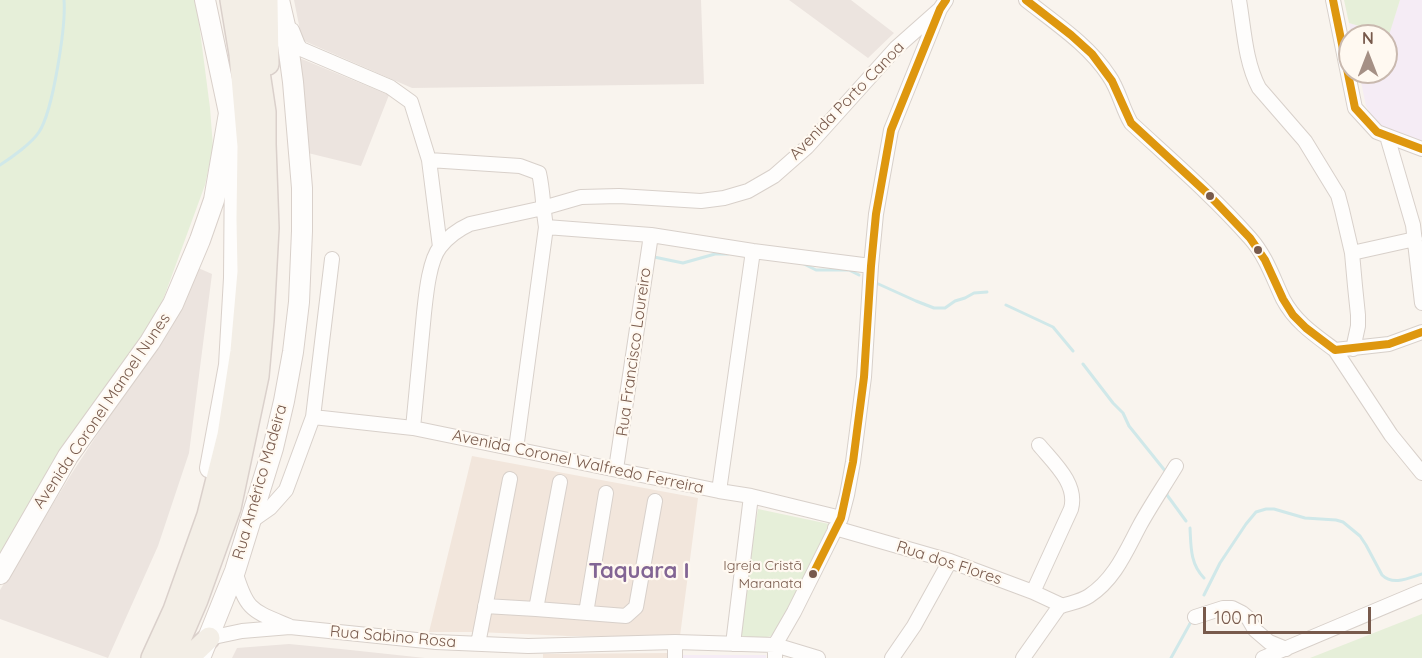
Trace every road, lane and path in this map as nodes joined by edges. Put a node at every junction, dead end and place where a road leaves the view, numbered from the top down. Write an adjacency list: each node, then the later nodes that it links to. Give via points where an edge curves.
1 (206, 0): 12 (street, Avenida Coronel Manoel Nunes)
2 (231, 0): 62 (main road, via 248,146 248,272 241,351 228,435 208,515)
3 (246, 0): 11 (main road)
4 (267, 0): 11 (main road)
5 (279, 0): 42 (street, Rua Américo Madeira, via 293,82 302,189 299,302 284,401)
6 (285, 0): 15 (street, via 301,49 390,87 411,102)
7 (1026, 0): 28 (street, via 1099,62 1111,78 1131,123 1251,239 1296,318)
8 (1239, 0): 22 (street, via 1254,78 1305,141 1338,195)
9 (1333, 0): 13 (street, via 1354,108 1377,132)
10 (943, 4): 16 (street, Avenida Porto Canoa, via 896,48 807,147 774,176 748,191 701,201 581,197); 24 (street, via 891,130)
11 (265, 112): 63 (main road, via 268,228 258,376 230,508)
12 (230, 113): 46 (street, Avenida Coronel Manoel Nunes, via 214,200 173,304 68,456); 61 (street, via 235,166 229,365 209,476 191,546)
13 (1387, 136): 14 (street); 19 (street)
14 (1422, 149)
15 (429, 160): 16 (street, via 520,166 539,172); 20 (street)
16 (543, 208): 17 (street); 20 (street, Avenida Porto Canoa, via 470,224)
17 (546, 227): 18 (street); 32 (street)
18 (651, 235): 21 (street); 34 (street, Rua Francisco Loureiro)
19 (1415, 239): 22 (street); 25 (street)
20 (440, 247): 30 (street, via 427,290)
21 (753, 251): 24 (street); 38 (street)
22 (1352, 253): 27 (street, via 1358,315)
23 (332, 259): 29 (street)
24 (871, 266): 43 (street, via 864,378 853,462)
25 (1422, 303)
26 (1422, 332): 27 (street, via 1389,344)
27 (1353, 349): 28 (street)
28 (1335, 350): 35 (street, via 1391,435)
29 (313, 417): 30 (street, Avenida Coronel Walfredo Ferreira); 42 (street, via 286,490)
30 (413, 428): 32 (street, Avenida Coronel Walfredo Ferreira)
31 (1039, 445): 48 (street, via 1070,485 1073,498)
32 (516, 449): 34 (street, Avenida Coronel Walfredo Ferreira)
33 (1176, 466): 49 (street, via 1107,582 1081,601)
34 (616, 469): 38 (street, Avenida Coronel Walfredo Ferreira)
35 (1422, 473)
36 (510, 479): 50 (street)
37 (560, 482): 51 (street)
38 (719, 491): 40 (street, Avenida Coronel Walfredo Ferreira)
39 (606, 493): 52 (street)
40 (751, 496): 43 (street, Avenida Coronel Walfredo Ferreira); 58 (street)
41 (654, 501): 52 (street, via 636,607 626,616)
42 (250, 522): 45 (street, Rua Américo Madeira)
43 (838, 523): 44 (street, Rua dos Flores); 60 (street)
44 (950, 561): 48 (street, Rua dos Flores); 68 (street)
45 (235, 571): 54 (street, Rua Sabino Rosa, via 244,599 252,609); 55 (street, Rua Américo Madeira)
46 (0, 574)
47 (1422, 591): 59 (street)
48 (1033, 592): 49 (street, Rua dos Flores)
49 (1061, 605): 69 (street)
50 (485, 606): 51 (street); 57 (street)
51 (536, 609): 52 (street)
52 (586, 613)
53 (1195, 617): 59 (street, via 1232,608 1248,618 1269,642)
54 (290, 627): 55 (street, Rua Sabino Rosa); 57 (street, Rua Sabino Rosa)
55 (209, 639): 64 (main road); 65 (street, Rua Américo Madeira)
56 (675, 642): 57 (street, Rua Sabino Rosa); 58 (street, Rua Sabino Rosa); 66 (street)
57 (478, 644)
58 (733, 644): 60 (street, Rua Sabino Rosa)
59 (1286, 649): 70 (street)
60 (775, 652): 67 (street)
61 (142, 658)
62 (152, 658)
63 (172, 658)
64 (188, 658)
65 (200, 658)
66 (675, 658)
67 (818, 658)
68 (892, 658)
69 (1023, 658)
70 (1263, 658)

